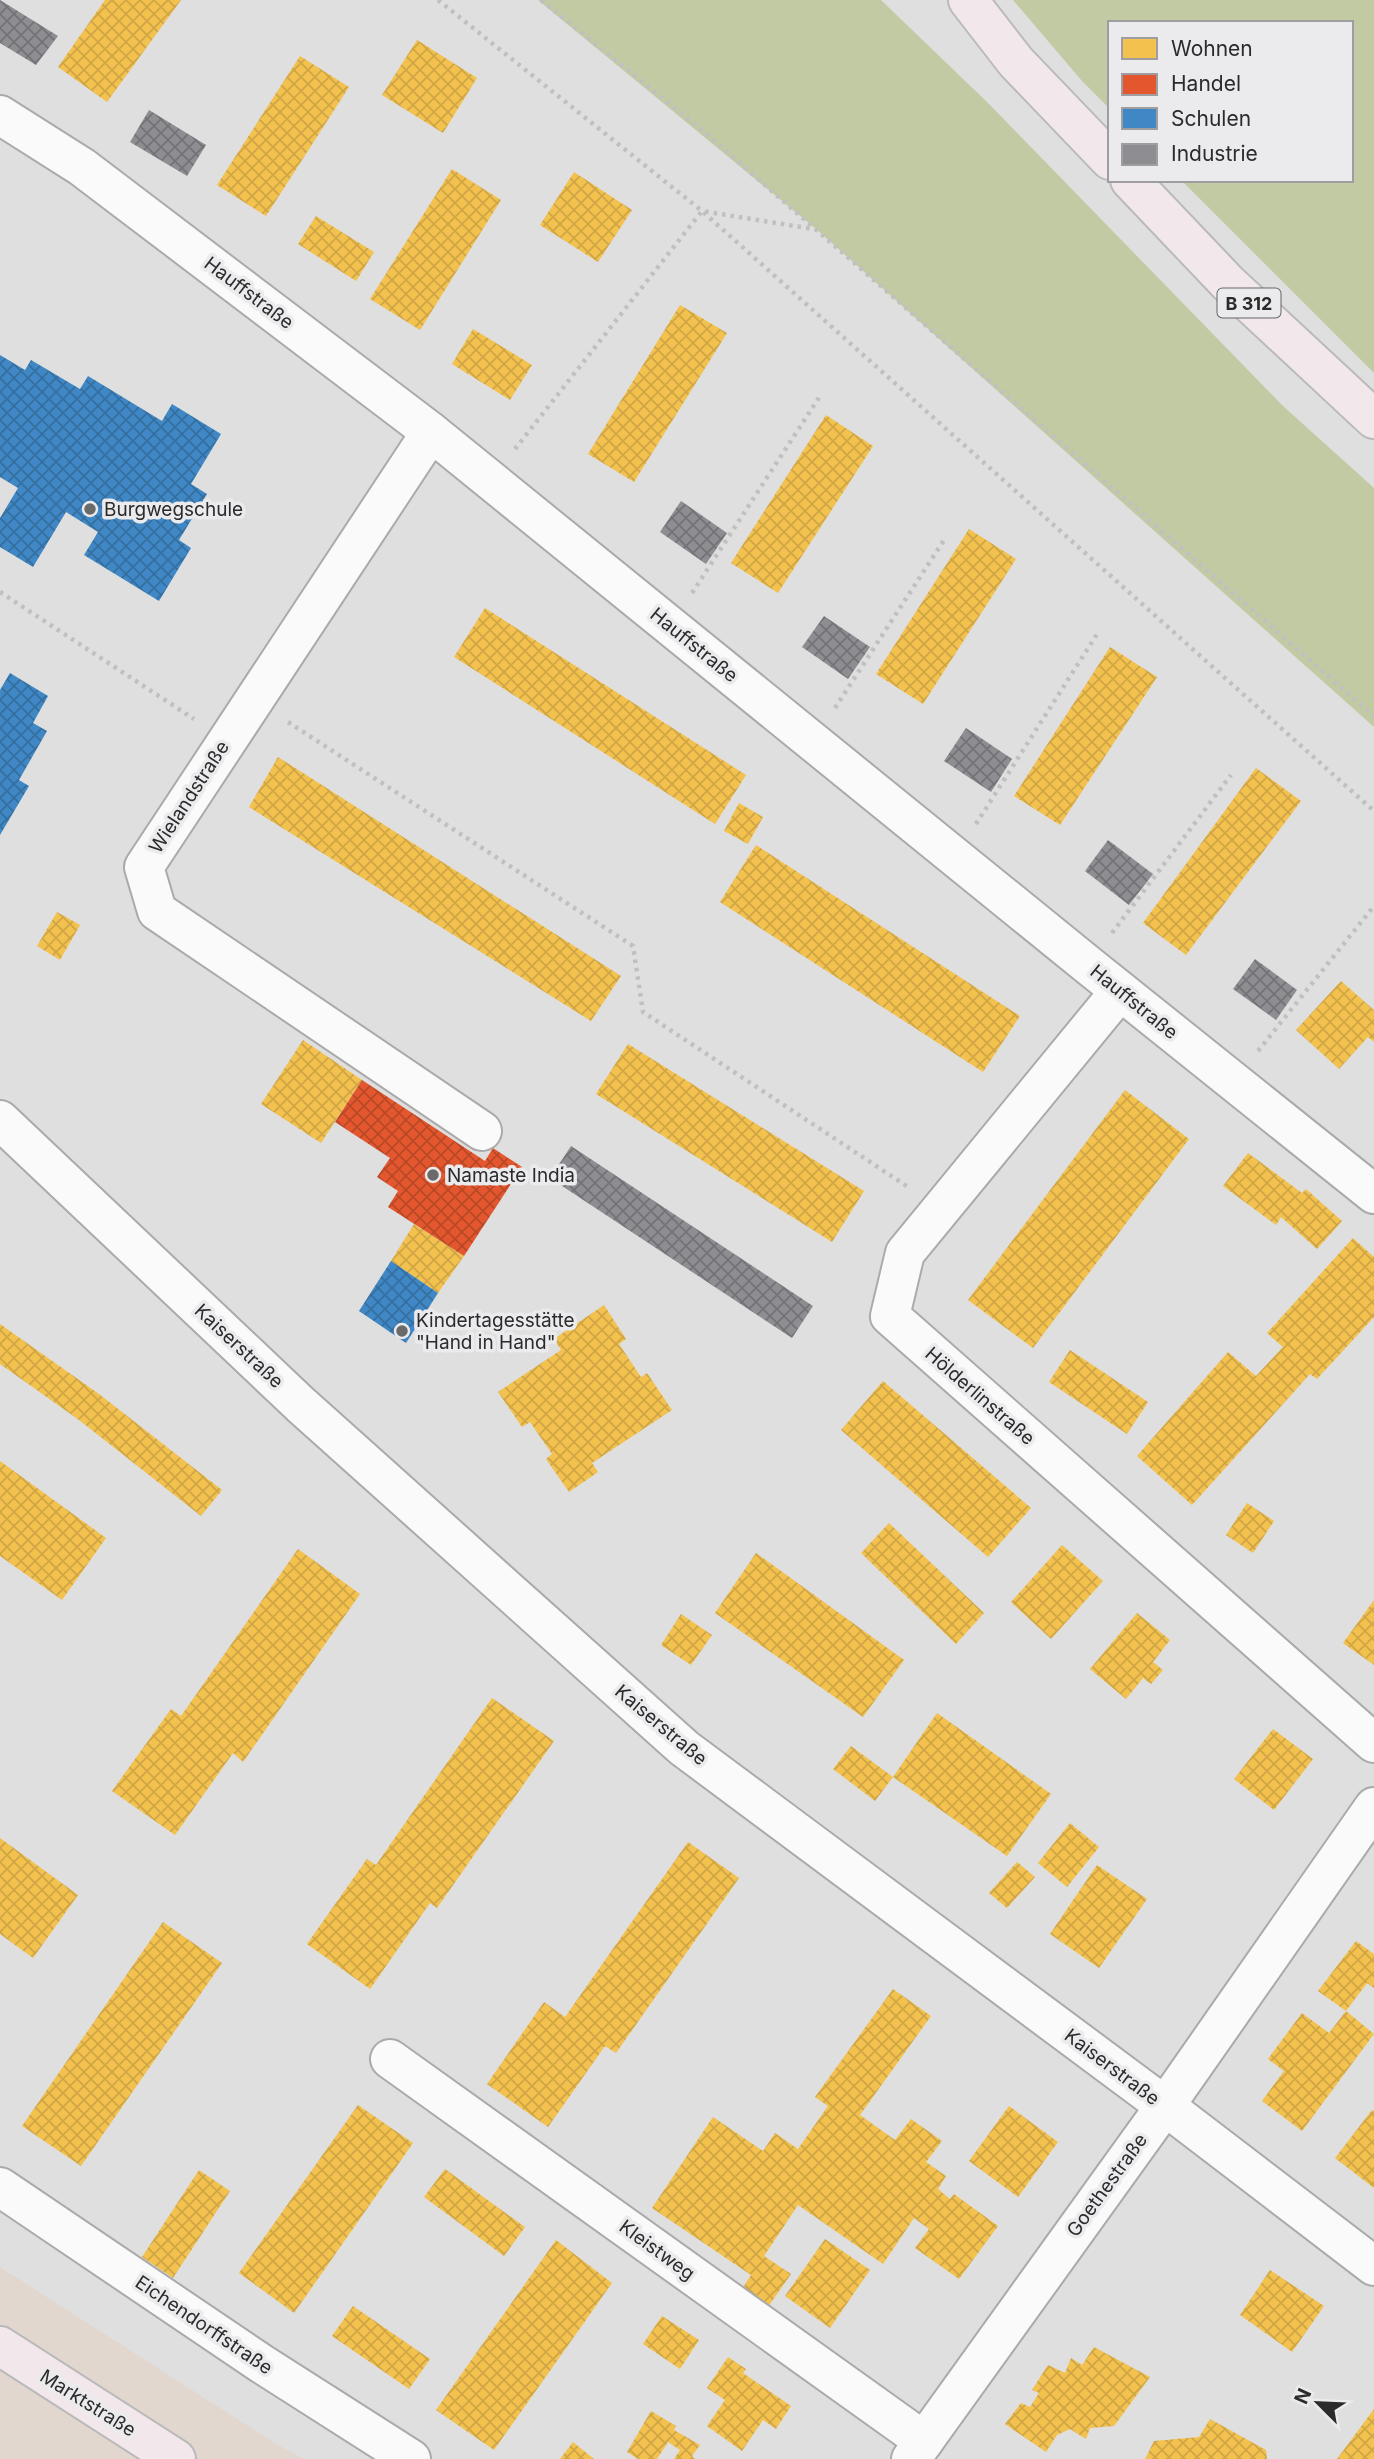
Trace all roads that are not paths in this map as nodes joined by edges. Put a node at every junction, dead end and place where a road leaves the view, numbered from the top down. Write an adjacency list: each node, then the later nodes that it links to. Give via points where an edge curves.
1 (968, 0): 3 (main road, via 1016,62)
2 (0, 114): 6 (street, Hauffstraße, via 82,167)
3 (1108, 158)
4 (1132, 182): 5 (main road, B 312, via 1228,283)
5 (1374, 419)
6 (431, 432): 7 (street, Hauffstraße); 9 (street, Wielandstraße, via 144,867 157,912)
7 (1120, 991): 10 (street, Hauffstraße); 11 (street, Hölderlinstraße, via 905,1253 890,1317)
8 (0, 1120): 14 (street, Kaiserstraße, via 301,1405 684,1748)
9 (482, 1131)
10 (1374, 1194)
11 (1374, 1743)
12 (1374, 1807): 14 (street, Goethestraße)
13 (390, 2059): 18 (street, Kleistweg)
14 (1164, 2106): 16 (street, Kaiserstraße); 18 (street, Goethestraße)
15 (0, 2187): 20 (street, Eichendorffstraße)
16 (1374, 2266)
17 (0, 2346): 19 (main road, Marktstraße)
18 (918, 2450)
19 (176, 2459)
20 (411, 2459)

